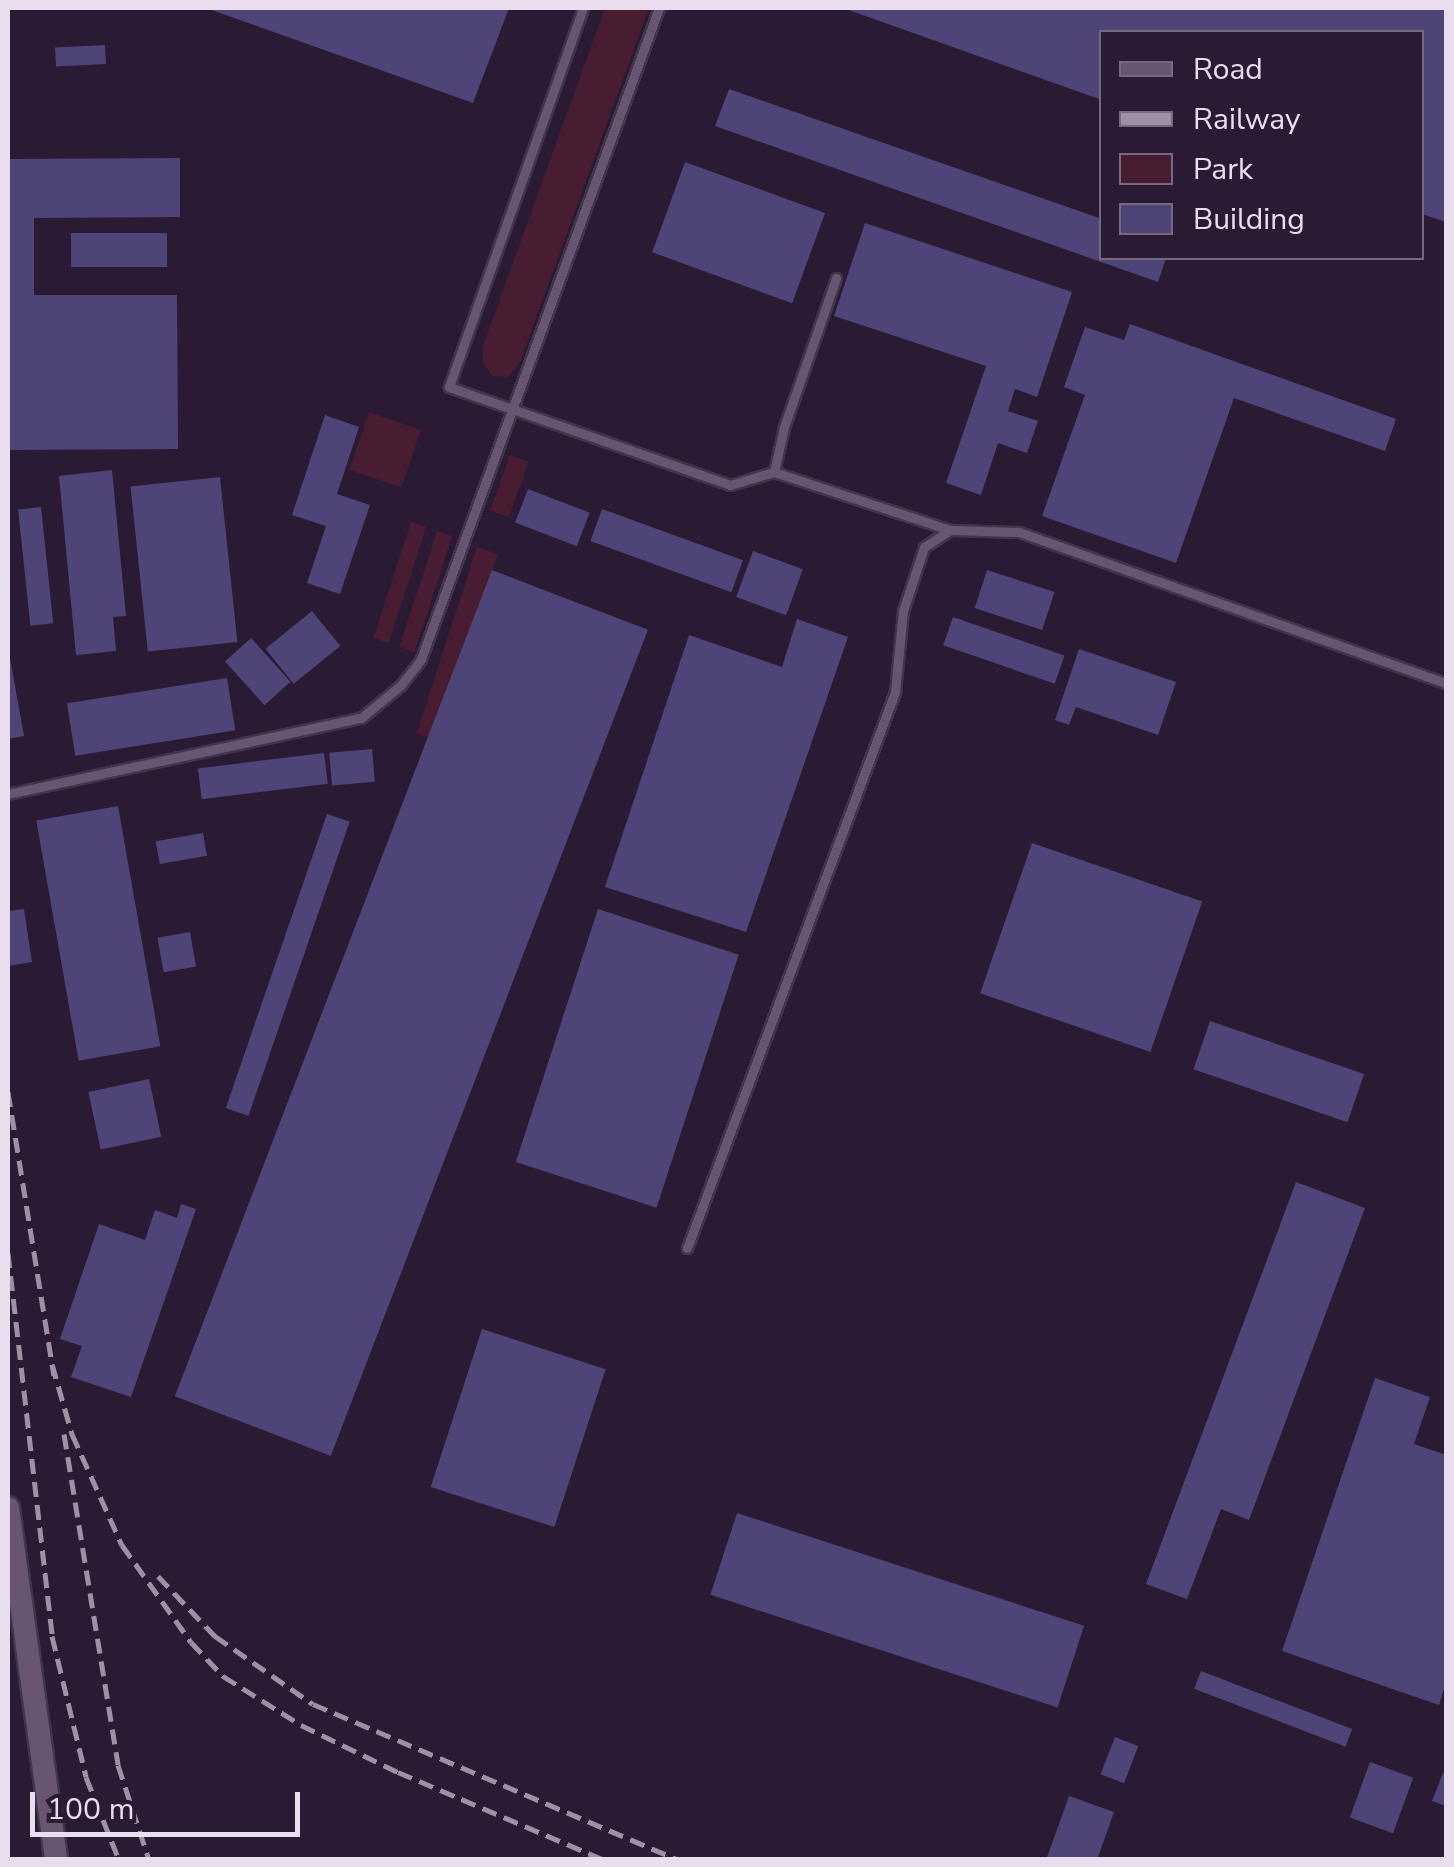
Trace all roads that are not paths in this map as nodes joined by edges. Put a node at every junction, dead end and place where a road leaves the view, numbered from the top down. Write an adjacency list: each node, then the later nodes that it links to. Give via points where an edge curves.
1 (583, 8): 4 (lane, via 449,387)
2 (659, 8): 4 (lane)
3 (836, 278): 5 (lane)
4 (510, 408): 5 (lane, via 730,485); 8 (lane, via 420,658 401,685 361,718)
5 (774, 472): 6 (lane)
6 (950, 530): 7 (lane, via 1019,532); 9 (lane, via 924,547 903,612 895,692)
7 (1446, 683)
8 (8, 794)
9 (687, 1248)
10 (8, 1508): 11 (street)
11 (61, 1856)

